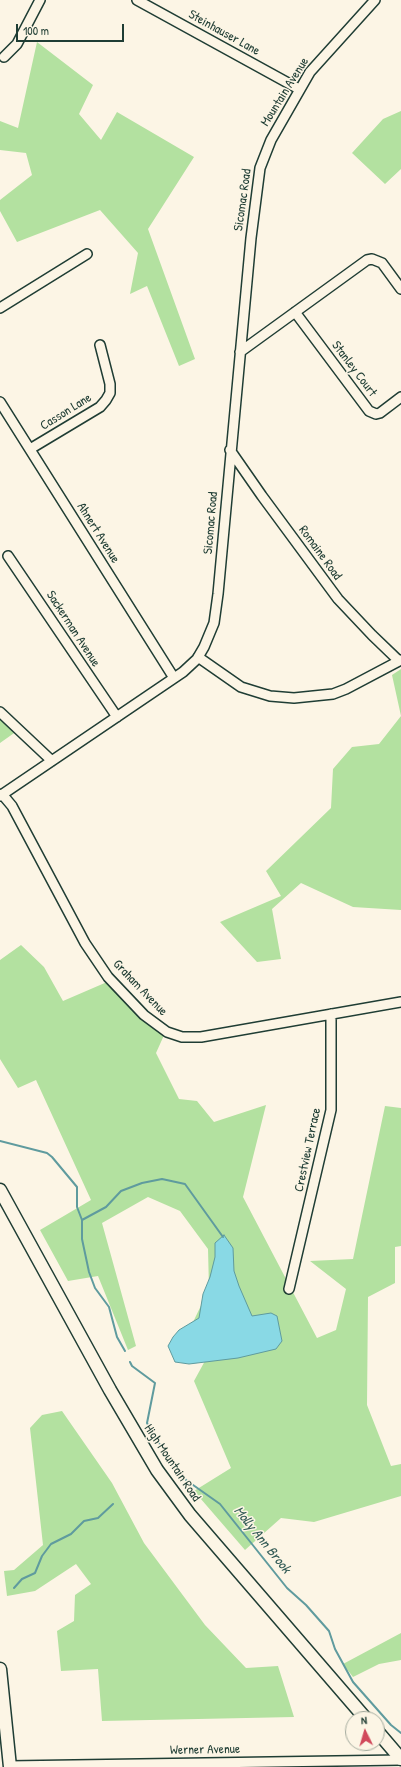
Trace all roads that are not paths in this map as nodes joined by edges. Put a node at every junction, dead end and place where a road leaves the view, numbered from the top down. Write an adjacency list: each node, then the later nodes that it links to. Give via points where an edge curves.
1 (40, 0): 4 (street, via 17,44)
2 (137, 0): 5 (street, Steinhauser Lane)
3 (376, 0): 5 (street, Mountain Avenue, via 323,57)
4 (4, 57)
5 (299, 90): 6 (street, Mountain Avenue)
6 (268, 147): 12 (street, Sicomac Road, via 257,185)
7 (87, 254): 9 (street)
8 (401, 289): 10 (street, via 382,263 367,260)
9 (0, 308)
10 (295, 312): 12 (street); 13 (street, Stanley Court, via 369,412 380,413)
11 (100, 345): 15 (street, Casson Lane, via 110,384 110,393 106,400 100,407)
12 (240, 352): 16 (street, Sicomac Road)
13 (401, 397)
14 (0, 402): 15 (street, Ahnert Avenue)
15 (30, 449): 20 (street, Ahnert Avenue)
16 (230, 450): 18 (street, Sicomac Road, via 214,623); 19 (street, Romaine Road, via 332,591 367,630)
17 (8, 556): 22 (street, Sackerman Avenue)
18 (198, 657): 19 (street, via 241,687 270,696 294,698 334,694); 20 (street, Sicomac Road)
19 (400, 660)
20 (174, 678): 22 (street, Sicomac Road)
21 (0, 712): 23 (street)
22 (116, 717): 23 (street, Sicomac Road)
23 (52, 761): 24 (street, Sicomac Road)
24 (1, 795): 26 (street, Graham Avenue, via 12,806 85,943 108,977 160,1027 182,1037 201,1037)
25 (401, 1002): 26 (street, Graham Avenue)
26 (331, 1014): 28 (street, Crestview Terrace, via 331,1110)
27 (0, 1190): 30 (street, High Mountain Road, via 157,1470 190,1514)
28 (289, 1289)
29 (0, 1669): 33 (street)
30 (359, 1711)
31 (385, 1741): 32 (street)
32 (401, 1760): 33 (street, Werner Avenue)
33 (10, 1767)

